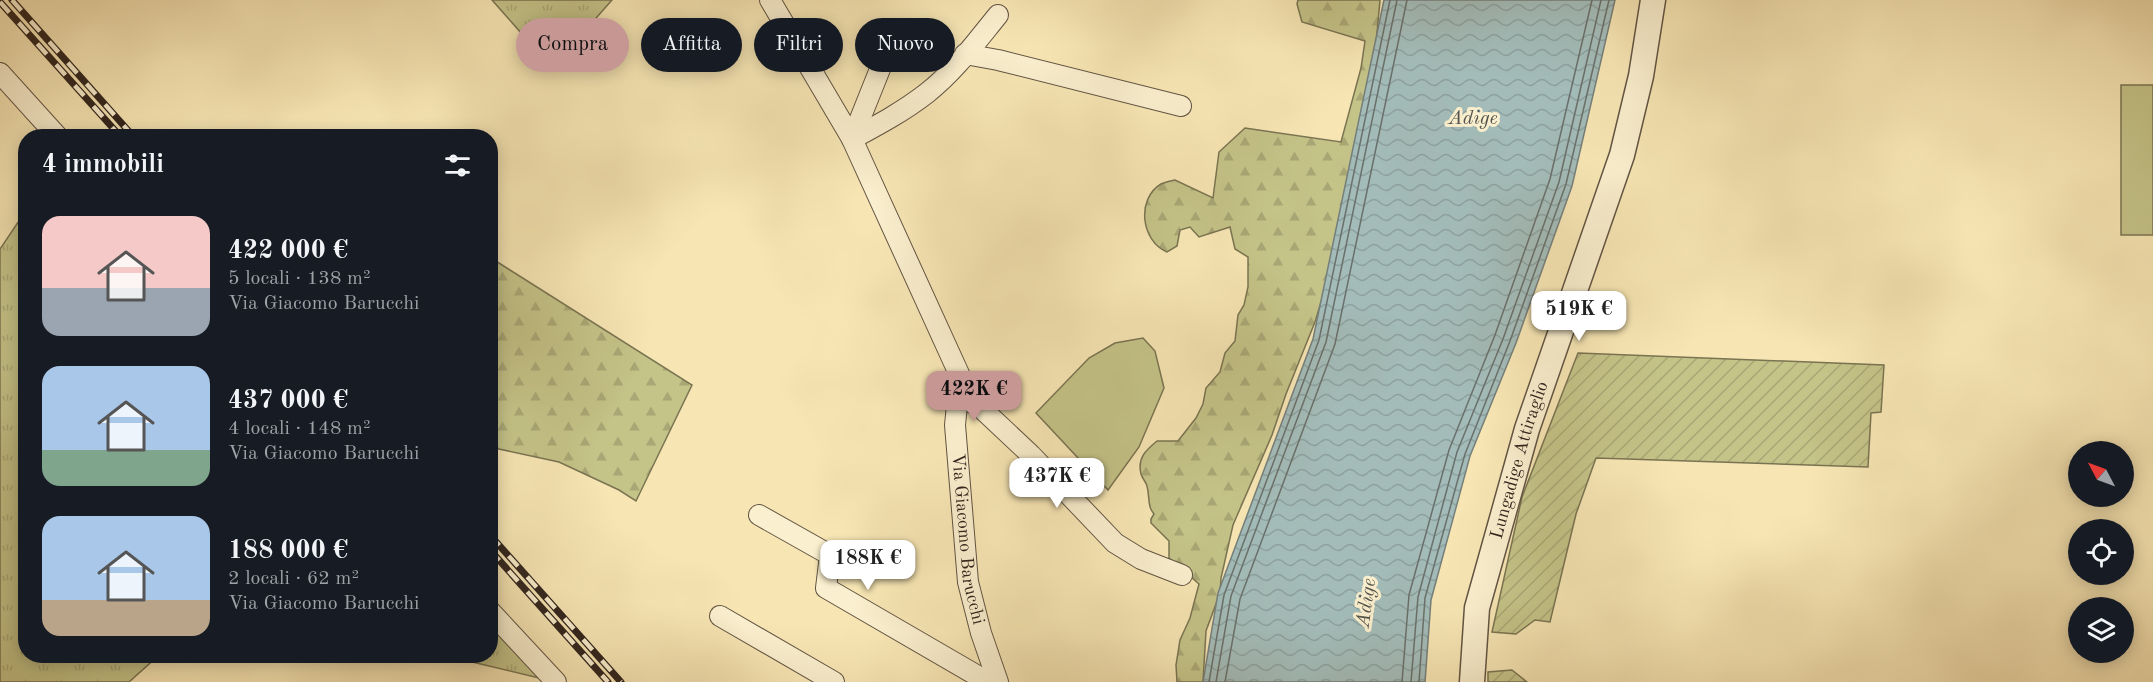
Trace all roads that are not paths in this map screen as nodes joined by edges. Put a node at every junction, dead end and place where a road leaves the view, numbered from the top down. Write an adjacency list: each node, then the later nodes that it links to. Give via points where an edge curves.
1 (770, 0): 9 (street, Via Giacomo Barucchi)
2 (1653, 0): 19 (street, Lungadige Attiraglio, via 1641,76 1622,155 1527,429 1477,608)
3 (998, 15): 4 (street)
4 (966, 54): 7 (street); 9 (street, via 928,93)
5 (879, 72): 9 (street)
6 (0, 74): 8 (street)
7 (1181, 106)
8 (51, 129)
9 (852, 139): 10 (street, Via Giacomo Barucchi, via 960,376)
10 (958, 395): 12 (street, via 980,407 1115,543 1141,559); 18 (street, Via Giacomo Barucchi, via 955,425 968,582)
11 (759, 515): 17 (street, via 830,555 826,588)
12 (1182, 575)
13 (720, 616): 16 (street)
14 (498, 620): 15 (street)
15 (556, 682)
16 (834, 682)
17 (988, 682)
18 (998, 682)
19 (1472, 682)

